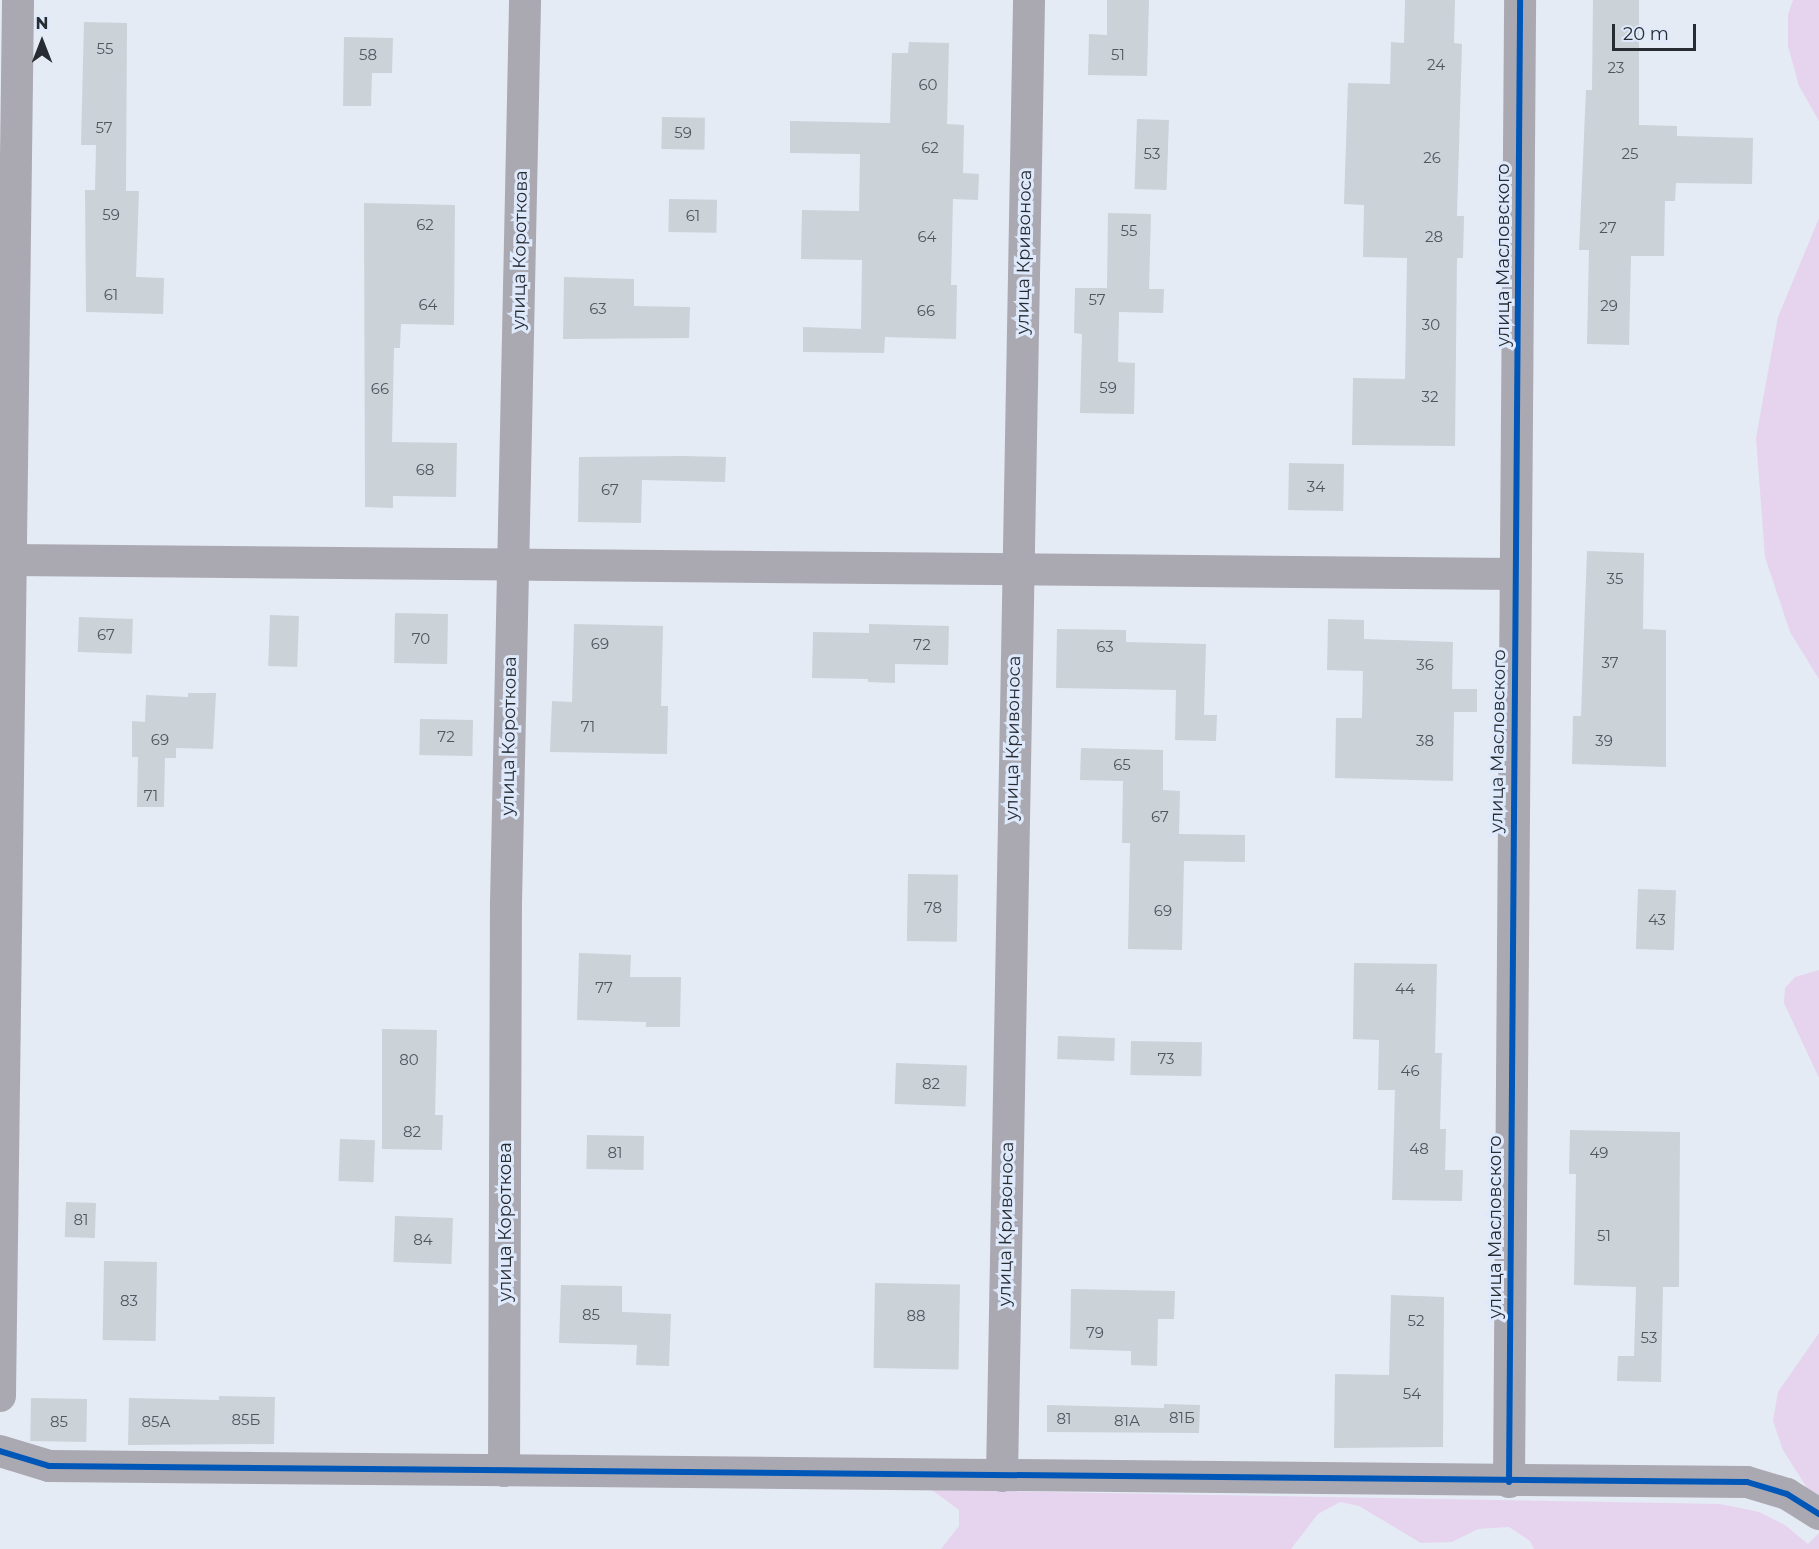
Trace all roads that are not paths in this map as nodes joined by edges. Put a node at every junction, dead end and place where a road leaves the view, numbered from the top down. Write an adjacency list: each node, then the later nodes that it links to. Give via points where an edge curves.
1 (18, 0): 5 (street)
2 (525, 0): 6 (street, улица Короткова)
3 (1029, 0): 7 (street, улица Кривоноса)
4 (1520, 0): 8 (street, улица Масловского)
5 (12, 560): 6 (street); 9 (street)
6 (513, 565): 7 (street); 11 (street, улица Короткова, via 506,903)
7 (1017, 567): 8 (street); 12 (street, улица Кривоноса)
8 (1515, 574): 13 (street, улица Масловского)
9 (0, 1396)
10 (0, 1451): 11 (street, via 49,1466)
11 (504, 1471): 12 (street)
12 (1002, 1476): 13 (street)
13 (1509, 1482): 14 (street, via 1747,1482 1787,1494)
14 (1819, 1514)

